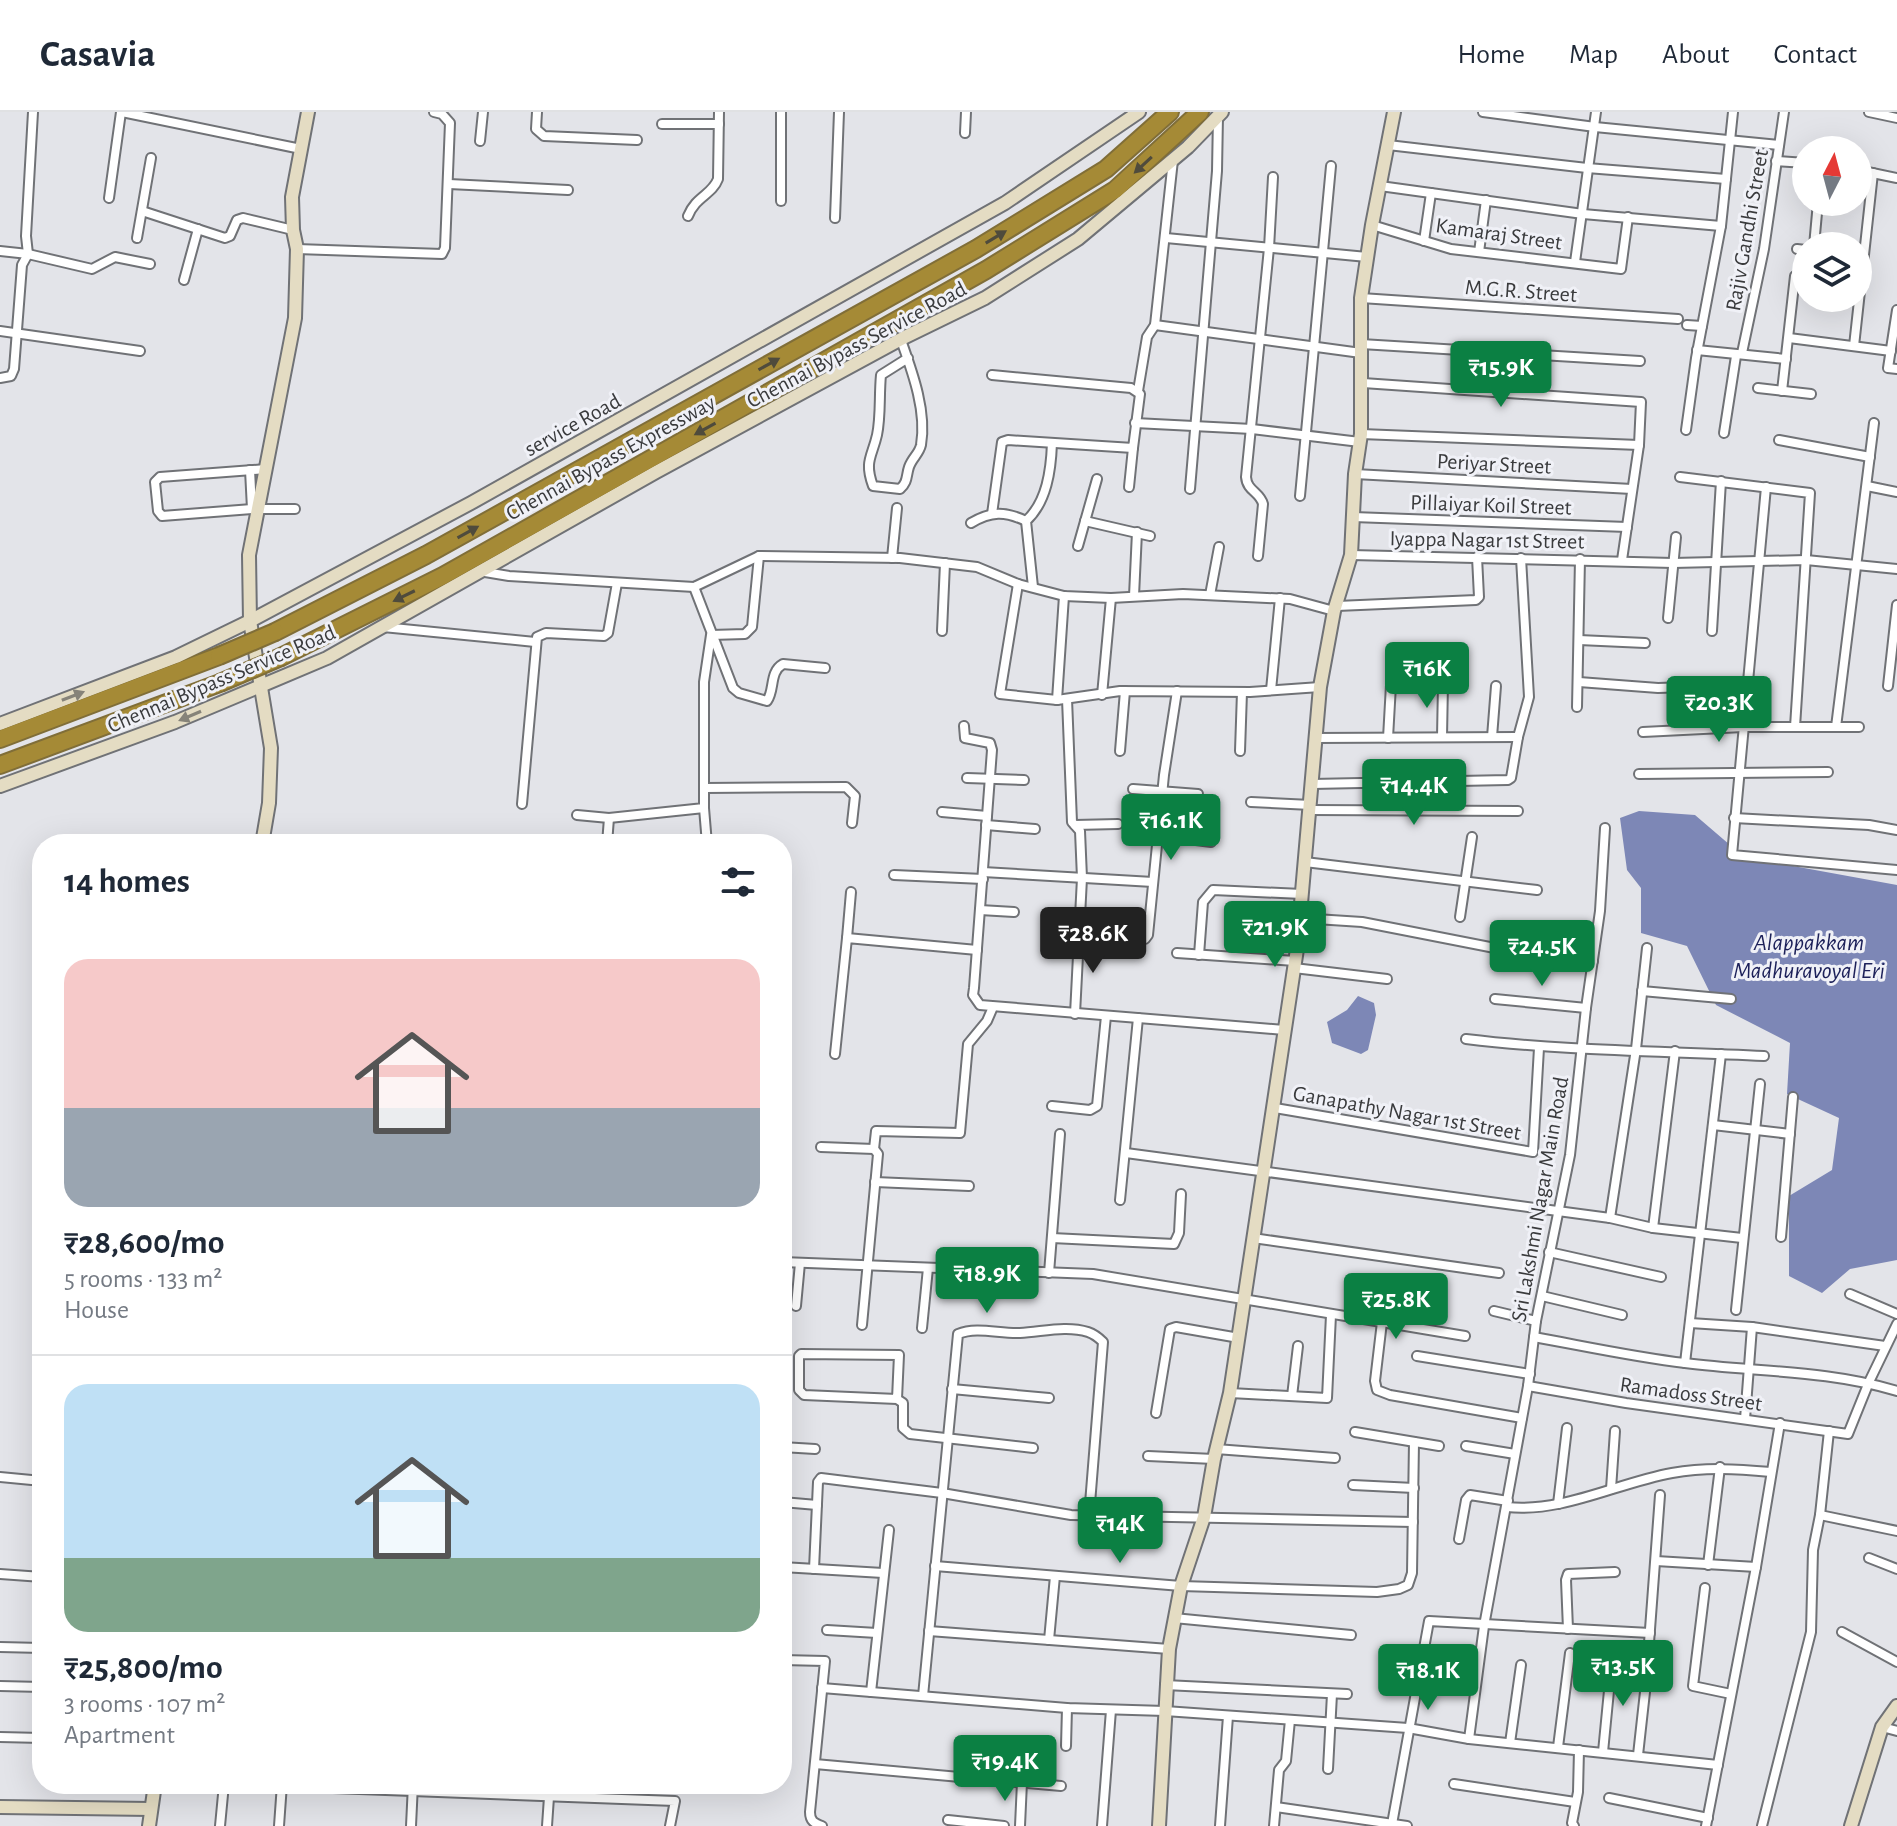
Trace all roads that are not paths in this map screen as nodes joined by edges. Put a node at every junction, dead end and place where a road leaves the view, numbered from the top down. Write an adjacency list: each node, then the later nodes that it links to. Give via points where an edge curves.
1 (33, 112): 68 (street)
2 (121, 112): 31 (street); 46 (street)
3 (308, 112): 31 (street)
4 (434, 112): 42 (street, via 450,123)
5 (483, 112): 27 (street)
6 (537, 112): 26 (street, via 536,129 544,136)
7 (719, 112): 23 (street)
8 (781, 112): 48 (street)
9 (839, 112): 53 (street)
10 (966, 112): 25 (street)
11 (1139, 112): 173 (street, service Road, via 1005,203)
12 (1170, 112): 209 (highway, Chennai Bypass Expressway, one-way to 12, bridge, via 275,632 426,555 976,249 1106,169)
13 (1200, 112): 212 (highway, Chennai Bypass Expressway, one-way to 212, bridge, via 1115,190 986,270 443,576 281,657)
14 (1394, 112): 29 (street)
15 (1483, 112): 24 (street)
16 (1596, 112): 24 (street)
17 (1733, 112): 28 (street)
18 (1784, 112): 30 (street, Rajiv Gandhi Street)
19 (1873, 112): 21 (street)
20 (1220, 114): 33 (street, Chennai Bypass Service Road); 62 (street)
21 (1897, 118)
22 (662, 124): 23 (street)
23 (719, 124): 51 (street, via 718,179 696,199)
24 (1595, 127): 28 (street); 37 (street)
25 (965, 133)
26 (637, 140)
27 (480, 141)
28 (1730, 141): 30 (street); 41 (street)
29 (1388, 145): 37 (street); 43 (street)
30 (1779, 145): 34 (street, Rajiv Gandhi Street)
31 (301, 149): 57 (street, via 292,197)
32 (151, 158): 49 (street)
33 (1173, 160): 60 (street); 85 (street, Chennai Bypass Service Road, via 1078,239 1030,271)
34 (1776, 161): 35 (street); 93 (street, Rajiv Gandhi Street, via 1764,249)
35 (1792, 162)
36 (1331, 166): 67 (street)
37 (1587, 168): 41 (street); 50 (street)
38 (1873, 173): 40 (street); 58 (street)
39 (1273, 177): 63 (street)
40 (1897, 178)
41 (1726, 179): 55 (street)
42 (449, 184): 44 (street); 64 (street, via 442,254)
43 (1380, 186): 45 (street); 54 (street)
44 (568, 190)
45 (1431, 193): 47 (street); 61 (street)
46 (109, 198)
47 (1486, 200): 50 (street); 66 (street)
48 (781, 201)
49 (142, 211): 56 (street); 59 (street)
50 (1583, 214): 52 (street); 70 (street)
51 (688, 216)
52 (1628, 217): 55 (street); 70 (street, Kamaraj Street, via 1621,269)
53 (835, 218)
54 (1372, 225): 61 (street, Kamaraj Street); 69 (street)
55 (1721, 226): 80 (street)
56 (198, 229): 57 (street, via 225,238 243,218); 72 (street)
57 (293, 230): 64 (street)
58 (1865, 232)
59 (137, 238)
60 (1166, 238): 62 (street); 78 (street)
61 (1424, 241): 66 (street, Kamaraj Street)
62 (1211, 242): 63 (street); 83 (street)
63 (1269, 248): 67 (street); 86 (street)
64 (297, 249): 118 (street, via 295,318)
65 (0, 251): 68 (street)
66 (1479, 252): 70 (street, Kamaraj Street)
67 (1324, 253): 69 (street); 88 (street)
68 (28, 254): 71 (street, via 92,269 115,257); 82 (street, via 22,265)
69 (1367, 257): 73 (street)
70 (1575, 262)
71 (150, 264)
72 (184, 280)
73 (1361, 298): 77 (street, M.G.R. Street); 89 (street)
74 (1792, 307): 84 (street)
75 (1897, 310): 92 (street)
76 (1857, 312): 87 (street)
77 (1678, 319)
78 (1155, 325): 83 (street); 102 (street, via 1143,352)
79 (1687, 325): 80 (street)
80 (1702, 326): 90 (street)
81 (0, 331): 82 (street)
82 (15, 332): 91 (street); 99 (street, via 13,373)
83 (1202, 332): 86 (street); 107 (street)
84 (1789, 338): 87 (street); 95 (street)
85 (901, 340): 94 (street); 160 (street, Chennai Bypass Service Road)
86 (1261, 341): 88 (street); 108 (street)
87 (1854, 346): 92 (street)
88 (1315, 348): 89 (street); 111 (street)
89 (1361, 349): 96 (street); 100 (street)
90 (1697, 350): 93 (street); 109 (street)
91 (140, 351)
92 (1891, 351): 97 (street, via 1888,368)
93 (1739, 354): 95 (street); 110 (street, Rajiv Gandhi Street)
94 (908, 358): 94 (street, via 920,404 921,446 905,486 877,488 868,463 876,439 881,375)
95 (1786, 359): 103 (street)
96 (1640, 361)
97 (1897, 369)
98 (992, 375): 102 (street)
99 (0, 378)
100 (1363, 383): 112 (street); 115 (street, via 1641,402)
101 (1758, 388): 103 (street)
102 (1138, 391): 105 (street)
103 (1782, 391): 104 (street)
104 (1811, 394)
105 (1135, 423): 107 (street); 116 (street)
106 (1874, 423): 117 (street)
107 (1197, 425): 108 (street); 127 (street)
108 (1252, 429): 111 (street); 147 (street, via 1246,477 1263,504)
109 (1686, 430)
110 (1724, 433)
111 (1306, 435): 112 (street); 130 (street)
112 (1360, 438): 115 (street); 120 (street)
113 (1779, 440): 117 (street)
114 (1052, 443): 116 (street); 134 (street, via 1002,442); 136 (street, via 1047,483)
115 (1639, 445): 128 (street)
116 (1133, 448): 125 (street)
117 (1870, 457): 124 (street)
118 (266, 469): 119 (street); 131 (street)
119 (250, 470): 131 (street); 131 (street, via 160,477 155,482 158,511 162,516)
120 (1355, 474): 128 (street, Periyar Street); 135 (street)
121 (1680, 477): 123 (street)
122 (1097, 479): 137 (street)
123 (1721, 481): 126 (street); 155 (street)
124 (1867, 486): 129 (street); 158 (street)
125 (1129, 487)
126 (1766, 487): 152 (street); 154 (street, via 1810,493)
127 (1190, 489)
128 (1632, 489): 139 (street)
129 (1897, 492)
130 (1300, 496)
131 (256, 508): 133 (street); 173 (street, via 249,555)
132 (897, 508): 149 (street)
133 (295, 509)
134 (992, 514): 136 (street); 138 (street)
135 (1353, 517): 139 (street, Pillaiyar Koil Street); 145 (street)
136 (1026, 521): 164 (street)
137 (1085, 521): 140 (street); 143 (street)
138 (971, 523)
139 (1627, 527): 153 (street)
140 (1137, 532): 141 (street); 167 (street)
141 (1150, 536)
142 (1676, 537): 157 (street)
143 (1078, 546)
144 (1219, 547): 165 (street)
145 (1351, 555): 148 (street, Iyappa Nagar 1st Street); 171 (street)
146 (759, 556): 149 (street); 163 (street); 177 (street, via 752,627 745,634)
147 (1258, 556)
148 (1477, 557): 150 (street, Iyappa Nagar 1st Street); 171 (street, via 1476,600)
149 (892, 558): 156 (street)
150 (1521, 558): 151 (street, Iyappa Nagar 1st Street); 206 (street, via 1529,697)
151 (1580, 559): 153 (street, Iyappa Nagar 1st Street); 178 (street)
152 (1761, 559): 154 (street, Iyappa Nagar 1st Street); 155 (street, Iyappa Nagar 1st Street); 186 (street)
153 (1622, 560): 157 (street, Iyappa Nagar 1st Street)
154 (1806, 560): 158 (street, Iyappa Nagar 1st Street); 200 (street)
155 (1717, 561): 157 (street, Iyappa Nagar 1st Street); 176 (street)
156 (945, 563): 162 (street, via 977,567); 175 (street)
157 (1673, 563): 172 (street)
158 (1857, 566): 159 (street, Iyappa Nagar 1st Street); 201 (street)
159 (1897, 569)
160 (479, 571): 161 (street); 174 (street, Chennai Bypass Service Road)
161 (617, 583): 163 (street); 179 (street, via 604,636 546,633)
162 (1018, 584): 164 (street); 195 (street, via 1000,694)
163 (694, 587): 177 (street)
164 (1033, 587): 166 (street)
165 (1210, 595): 167 (street); 169 (street)
166 (1064, 596): 168 (street); 195 (street)
167 (1134, 596): 168 (street)
168 (1111, 598): 194 (street)
169 (1280, 598): 171 (street); 190 (street)
170 (1897, 605): 188 (street)
171 (1335, 608): 189 (street)
172 (1668, 618)
173 (250, 621): 184 (street); 197 (street, service Road, one-way to 173, via 176,657)
174 (382, 627): 179 (street); 184 (street, Chennai Bypass Service Road)
175 (942, 631)
176 (1712, 631)
177 (711, 635): 181 (street, via 733,688 763,701 769,698 778,667 789,663); 221 (street, via 704,682)
178 (1579, 640): 180 (street); 182 (street)
179 (535, 642): 226 (street)
180 (1645, 643)
181 (825, 668)
182 (1579, 682): 186 (street, via 1658,688); 196 (street)
183 (1443, 683): 204 (street)
184 (262, 685): 220 (street, Chennai Bypass Service Road, one-way to 220); 241 (street, via 271,748)
185 (1391, 685): 208 (street)
186 (1749, 685): 199 (street)
187 (1496, 686): 205 (street)
188 (1888, 686)
189 (1320, 687): 190 (street); 207 (street)
190 (1271, 690): 193 (street)
191 (1125, 691): 192 (street); 194 (street); 210 (street)
192 (1177, 691): 193 (street); 223 (street)
193 (1242, 692): 211 (street)
194 (1102, 695): 195 (street)
195 (1062, 700): 237 (street)
196 (1577, 707)
197 (0, 724)
198 (964, 726): 217 (street, via 965,738 992,746)
199 (1743, 727): 200 (street); 203 (street); 214 (street)
200 (1795, 727): 201 (street)
201 (1836, 727): 202 (street)
202 (1859, 727)
203 (1643, 732)
204 (1442, 737): 205 (street); 208 (street)
205 (1492, 737): 206 (street)
206 (1518, 737): 219 (street, via 1508,780)
207 (1315, 738): 208 (street); 219 (street)
208 (1388, 738)
209 (0, 739)
210 (1120, 751)
211 (1240, 751)
212 (0, 765)
213 (1828, 772): 214 (street)
214 (1739, 773): 215 (street); 233 (street)
215 (1639, 774)
216 (967, 778): 217 (street)
217 (991, 779): 218 (street); 234 (street)
218 (1024, 780)
219 (1312, 784): 227 (street)
220 (0, 786)
221 (705, 788): 228 (street); 235 (street, via 846,787 855,796)
222 (1133, 789): 223 (street)
223 (1163, 791): 224 (street); 244 (street)
224 (1198, 794)
225 (1251, 802): 227 (street)
226 (522, 804)
227 (1311, 807): 229 (street); 247 (street)
228 (704, 808): 232 (street); 243 (street)
229 (1518, 811)
230 (942, 812): 234 (street)
231 (577, 815): 232 (street)
232 (609, 818): 242 (street)
233 (1734, 818): 240 (street); 248 (street, via 1734,856)
234 (987, 821): 239 (street); 250 (street)
235 (852, 823)
236 (1118, 824): 237 (street)
237 (1075, 825): 251 (street, via 1080,831)
238 (1605, 828): 268 (street, Sri Lakshmi Nagar Main Road)
239 (1035, 829)
240 (1897, 830)
241 (264, 834)
242 (608, 834)
243 (706, 834)
244 (1158, 835): 246 (street); 253 (street)
245 (1472, 837): 252 (street)
246 (1211, 842)
247 (1305, 862): 252 (street); 256 (street)
248 (1897, 870)
249 (894, 875): 250 (street)
250 (983, 876): 251 (street); 257 (street)
251 (1082, 878): 253 (street); 262 (street)
252 (1466, 881): 254 (street); 259 (street)
253 (1153, 882): 262 (street, via 1145,939)
254 (1537, 890)
255 (851, 892): 263 (street)
256 (1302, 894): 260 (street); 267 (street, via 1213,890 1203,902)
257 (980, 910): 258 (street); 265 (street)
258 (1014, 912)
259 (1460, 917)
260 (1300, 918): 268 (street, via 1362,922); 269 (street)
261 (1059, 934): 262 (street)
262 (1079, 936): 276 (street)
263 (847, 938): 265 (street); 285 (street)
264 (1647, 948): 271 (street)
265 (977, 950): 274 (street, via 973,995 980,1005)
266 (1177, 953): 267 (street)
267 (1199, 955): 269 (street)
268 (1593, 961): 275 (street, Sri Lakshmi Nagar Main Road)
269 (1294, 965): 270 (street); 279 (street)
270 (1387, 979)
271 (1642, 991): 273 (street); 283 (street)
272 (1495, 999): 275 (street)
273 (1731, 999)
274 (993, 1007): 276 (street); 297 (street, via 968,1044 960,1133 876,1131)
275 (1586, 1008): 282 (street, Sri Lakshmi Nagar Main Road)
276 (1075, 1014): 277 (street)
277 (1106, 1016): 278 (street); 290 (street, via 1097,1106)
278 (1138, 1018): 279 (street); 298 (street)
279 (1284, 1030): 291 (street)
280 (1466, 1039): 281 (street)
281 (1539, 1048): 282 (street); 291 (street, Ganapathy Nagar 1st Street, via 1533,1152)
282 (1582, 1049): 283 (street); 304 (street, Sri Lakshmi Nagar Main Road, via 1570,1155)
283 (1636, 1049): 284 (street); 305 (street)
284 (1675, 1051): 286 (street); 306 (street)
285 (835, 1054)
286 (1721, 1054): 287 (street); 292 (street)
287 (1764, 1056)
288 (1760, 1084): 293 (street)
289 (1793, 1097): 295 (street)
290 (1052, 1106)
291 (1275, 1108): 299 (street)
292 (1713, 1125): 293 (street); 307 (street)
293 (1756, 1130): 295 (street); 311 (street)
294 (1060, 1134): 309 (street)
295 (1790, 1134): 308 (street)
296 (821, 1147): 297 (street)
297 (874, 1149): 300 (street)
298 (1126, 1153): 299 (street); 303 (street)
299 (1264, 1170): 304 (street); 310 (street)
300 (875, 1182): 301 (street); 315 (street)
301 (969, 1186)
302 (1181, 1194): 309 (street, via 1174,1244)
303 (1120, 1200)
304 (1557, 1211): 305 (street); 312 (street, Sri Lakshmi Nagar Main Road)
305 (1610, 1218): 306 (street)
306 (1653, 1228): 307 (street)
307 (1700, 1233): 311 (street); 331 (street)
308 (1781, 1237)
309 (1052, 1238): 317 (street)
310 (1253, 1238): 318 (street); 322 (street)
311 (1742, 1238): 324 (street)
312 (1549, 1252): 319 (street); 321 (street, Sri Lakshmi Nagar Main Road)
313 (792, 1263): 314 (street)
314 (800, 1263): 315 (street); 323 (street)
315 (867, 1265): 316 (street); 333 (street)
316 (928, 1268): 317 (street); 335 (street)
317 (1049, 1273): 322 (street, via 1093,1274)
318 (1499, 1273)
319 (1661, 1277)
320 (1850, 1294): 326 (street)
321 (1542, 1296): 328 (street); 329 (street, Sri Lakshmi Nagar Main Road)
322 (1245, 1300): 327 (street); 338 (street)
323 (796, 1306)
324 (1736, 1310)
325 (1494, 1311): 329 (street)
326 (1897, 1314)
327 (1331, 1315): 330 (street); 350 (street, via 1327,1398)
328 (1622, 1315)
329 (1536, 1321): 337 (street, Sri Lakshmi Nagar Main Road)
330 (1382, 1322): 336 (street); 354 (street, via 1377,1390)
331 (1690, 1323): 334 (street); 342 (street)
332 (1897, 1324): 340 (street)
333 (862, 1325)
334 (1752, 1327): 340 (street); 343 (street)
335 (922, 1328)
336 (1465, 1336)
337 (1534, 1337): 342 (street); 344 (street, Sri Lakshmi Nagar Main Road)
338 (1239, 1338): 349 (street); 353 (street, via 1170,1329)
339 (1298, 1346): 350 (street)
340 (1885, 1346): 345 (street)
341 (1417, 1356): 344 (street)
342 (1685, 1363): 343 (street)
343 (1747, 1367): 345 (street); 355 (street)
344 (1530, 1374): 346 (street, Sri Lakshmi Nagar Main Road)
345 (1869, 1382): 348 (street); 359 (street, Ramadoss Street, via 1848,1434)
346 (1528, 1386): 354 (street, Sri Lakshmi Nagar Main Road); 355 (street, Ramadoss Street)
347 (952, 1389): 351 (street); 361 (street); 386 (street, via 958,1334 967,1330 1068,1330 1098,1337 1103,1342)
348 (1897, 1391)
349 (1230, 1393): 350 (street); 368 (street)
350 (1292, 1396)
351 (1049, 1398)
352 (897, 1399): 352 (street, via 800,1393 799,1355 899,1355); 361 (street, via 903,1403 904,1431)
353 (1156, 1413)
354 (1522, 1418): 369 (street, Sri Lakshmi Nagar Main Road)
355 (1745, 1419): 356 (street, Ramadoss Street)
356 (1780, 1423): 359 (street, Ramadoss Street); 373 (street)
357 (1567, 1428): 383 (street)
358 (1615, 1431): 378 (street)
359 (1829, 1431): 385 (street)
360 (1355, 1432): 362 (street)
361 (948, 1438): 366 (street); 379 (street)
362 (1414, 1442): 363 (street); 377 (street)
363 (1439, 1446)
364 (1466, 1446): 369 (street)
365 (792, 1448): 367 (street)
366 (1033, 1448)
367 (815, 1449)
368 (1215, 1454): 370 (street); 371 (street); 387 (street)
369 (1515, 1454): 382 (street, Sri Lakshmi Nagar Main Road)
370 (1148, 1456)
371 (1335, 1458)
372 (1720, 1467): 373 (street); 378 (street, via 1670,1473); 394 (street)
373 (1771, 1472): 396 (street)
374 (0, 1477): 375 (street)
375 (32, 1480)
376 (1353, 1485): 377 (street)
377 (1414, 1488): 388 (street)
378 (1611, 1489): 383 (street)
379 (942, 1493): 384 (street, via 821,1478); 386 (street); 395 (street)
380 (1660, 1495): 393 (street)
381 (792, 1503): 384 (street)
382 (1508, 1504): 383 (street, via 1531,1510); 391 (street, via 1470,1495); 408 (street, Sri Lakshmi Nagar Main Road)
383 (1558, 1504)
384 (817, 1505): 398 (street)
385 (1820, 1515): 390 (street); 488 (street, via 1813,1550 1811,1632)
386 (1089, 1516): 387 (street)
387 (1204, 1517): 388 (street); 405 (street)
388 (1413, 1522): 405 (street, via 1411,1579 1399,1589)
389 (889, 1530): 401 (street)
390 (1897, 1531)
391 (1459, 1539)
392 (1869, 1558): 399 (street)
393 (1656, 1561): 394 (street); 414 (street)
394 (1708, 1565): 396 (street)
395 (935, 1566): 404 (street); 411 (street)
396 (1756, 1567): 432 (street)
397 (792, 1568): 398 (street)
398 (814, 1569): 401 (street)
399 (1897, 1569)
400 (1615, 1572): 409 (street, via 1568,1574)
401 (883, 1573): 413 (street)
402 (0, 1574): 403 (street)
403 (32, 1576)
404 (1055, 1576): 405 (street); 416 (street)
405 (1181, 1586): 407 (street)
406 (1705, 1588): 432 (street, via 1693,1686)
407 (1174, 1618): 415 (street); 419 (street)
408 (1484, 1626): 409 (street); 442 (street, via 1429,1621); 446 (street, Sri Lakshmi Nagar Main Road)
409 (1568, 1629): 414 (street)
410 (827, 1630): 413 (street)
411 (929, 1631): 416 (street); 433 (street)
412 (1842, 1632): 423 (street)
413 (877, 1633): 429 (street)
414 (1650, 1633): 452 (street)
415 (1351, 1635)
416 (1049, 1640): 419 (street)
417 (0, 1647): 418 (street)
418 (32, 1648)
419 (1169, 1649): 425 (street)
420 (1570, 1653): 449 (street)
421 (792, 1660): 428 (street, via 825,1661)
422 (1612, 1660): 451 (street)
423 (1897, 1662)
424 (1521, 1665): 447 (street)
425 (1165, 1685): 430 (street); 437 (street)
426 (0, 1686): 427 (street)
427 (32, 1687)
428 (822, 1688): 429 (street); 453 (street)
429 (871, 1692): 433 (street)
430 (1332, 1694): 431 (street); 440 (street)
431 (1347, 1694)
432 (1731, 1694): 454 (street)
433 (923, 1696): 435 (street)
434 (1897, 1706): 441 (street)
435 (1067, 1708): 436 (street); 448 (street)
436 (1111, 1710): 437 (street); 482 (street)
437 (1165, 1711): 438 (street); 483 (street)
438 (1228, 1716): 439 (street); 484 (street)
439 (1290, 1720): 440 (street); 468 (street)
440 (1331, 1724): 442 (street); 455 (street)
441 (1882, 1727): 443 (street); 489 (street)
442 (1408, 1728): 446 (street); 472 (street)
443 (1897, 1731)
444 (0, 1737): 445 (street)
445 (32, 1738)
446 (1469, 1739): 447 (street)
447 (1510, 1743): 449 (street)
448 (1066, 1746)
449 (1558, 1747): 450 (street)
450 (1579, 1750): 451 (street); 466 (street)
451 (1603, 1752): 452 (street)
452 (1638, 1755): 454 (street)
453 (815, 1764): 456 (street); 479 (street, via 810,1818)
454 (1718, 1765): 471 (street)
455 (1328, 1769)
456 (1022, 1782): 458 (street); 481 (street)
457 (1454, 1784): 466 (street)
458 (1061, 1786)
459 (153, 1794): 469 (street)
460 (224, 1794): 474 (street)
461 (281, 1794): 475 (street)
462 (412, 1794): 476 (street)
463 (503, 1794): 464 (street)
464 (549, 1797): 477 (street); 478 (street, via 675,1801)
465 (1609, 1798): 471 (street)
466 (1575, 1802): 487 (street)
467 (0, 1807): 469 (street)
468 (1276, 1807): 472 (street); 485 (street)
469 (151, 1809): 473 (street)
470 (948, 1820): 480 (street)
471 (1707, 1822)
472 (1392, 1824): 486 (street)
473 (149, 1826)
474 (220, 1826)
475 (279, 1826)
476 (411, 1826)
477 (547, 1826)
478 (670, 1826)
479 (822, 1826)
480 (1004, 1826)
481 (1020, 1826)
482 (1102, 1826)
483 (1159, 1826)
484 (1220, 1826)
485 (1274, 1826)
486 (1407, 1826)
487 (1574, 1826)
488 (1762, 1826)
489 (1851, 1826)

